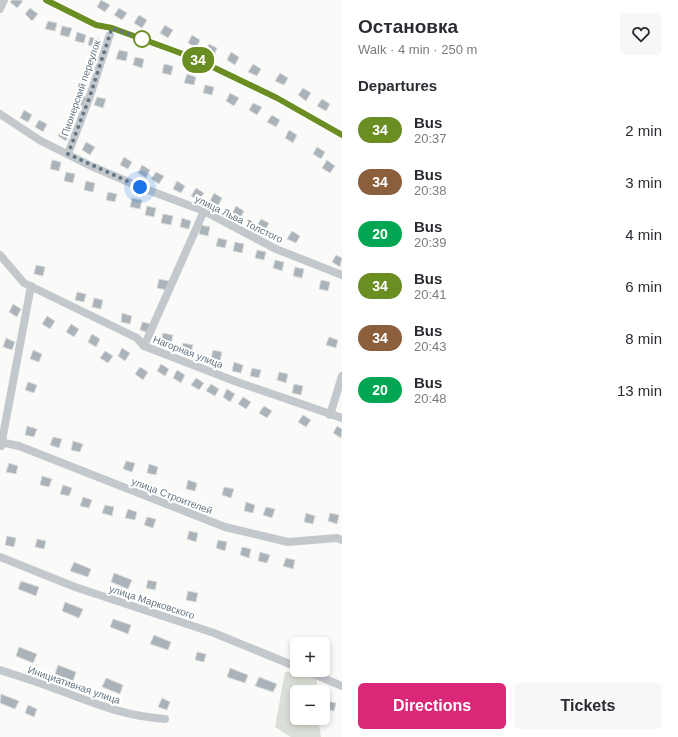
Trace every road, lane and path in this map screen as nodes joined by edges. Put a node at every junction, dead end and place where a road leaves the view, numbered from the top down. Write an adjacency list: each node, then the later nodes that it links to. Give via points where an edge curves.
1 (4, 0): 3 (street)
2 (46, 0): 4 (street, via 96,25)
3 (0, 9)
4 (112, 28): 6 (street, via 194,58 277,98); 7 (street, Пионерский переулок)
5 (2, 118): 7 (street, улица Льва Толстого)
6 (342, 135)
7 (68, 154): 8 (street, улица Льва Толстого, via 140,187)
8 (204, 211): 10 (street, улица Льва Толстого, via 276,249); 12 (street)
9 (0, 255): 11 (street, Нагорная улица, via 24,283)
10 (342, 276)
11 (31, 286): 12 (street, Нагорная улица, via 137,338); 16 (street)
12 (144, 346): 14 (street, Нагорная улица)
13 (342, 376): 14 (street)
14 (330, 415): 15 (street, Нагорная улица)
15 (342, 418)
16 (1, 444): 17 (street, улица Строителей, via 19,446 225,527 288,542 337,538)
17 (342, 540)
18 (0, 557): 19 (street, улица Марковского, via 74,587 214,633)
19 (290, 664)
20 (0, 670): 23 (street, Инициативная улица, via 98,706 142,717)
21 (321, 677): 22 (street)
22 (342, 686)
23 (165, 719)

